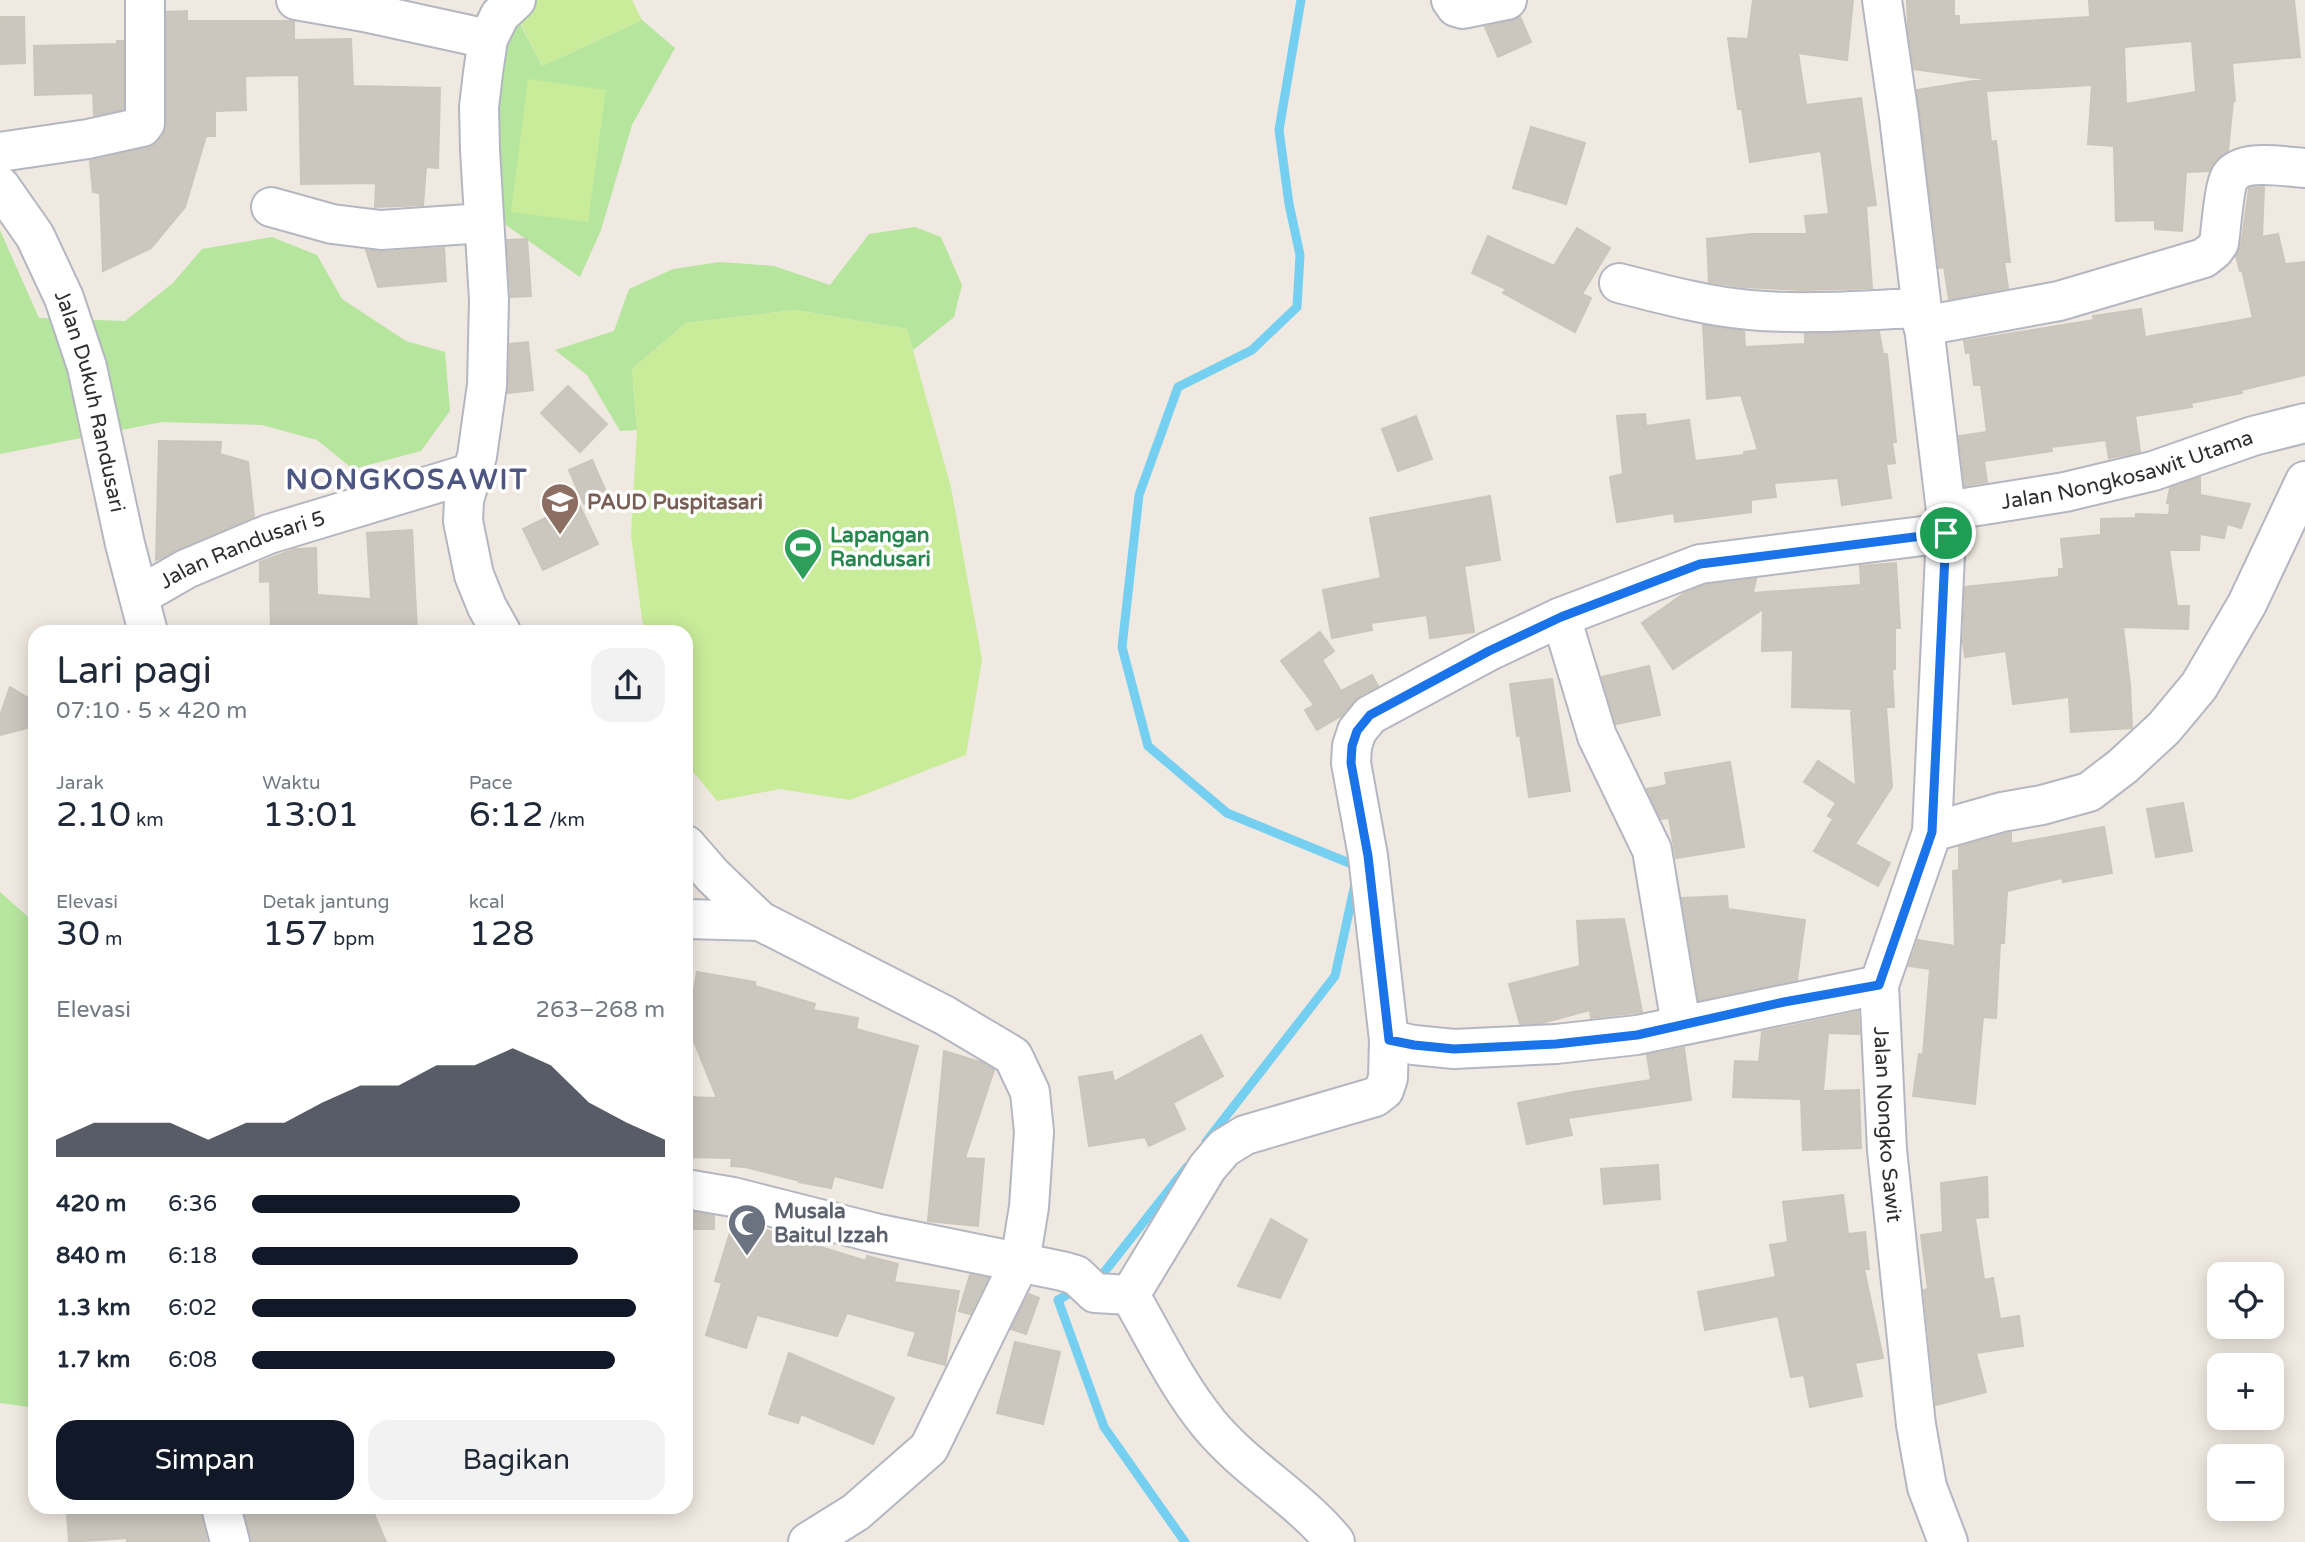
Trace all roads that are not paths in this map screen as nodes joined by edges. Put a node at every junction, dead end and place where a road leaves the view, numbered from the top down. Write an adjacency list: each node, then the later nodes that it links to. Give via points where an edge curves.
1 (145, 0): 7 (street, via 142,127)
2 (296, 0): 6 (street, via 364,12)
3 (1507, 0): 5 (street)
4 (1881, 0): 13 (street, Jalan Nongko Sawit)
5 (1457, 5)
6 (499, 14): 11 (street, via 480,107)
7 (0, 152)
8 (2305, 168): 13 (street, via 2251,165 2237,170 2229,178 2219,243 2204,258 2059,301)
9 (0, 186): 18 (street, Jalan Dukuh Randusari, via 35,236 64,298 87,367)
10 (271, 207): 11 (street, via 332,225 381,230)
11 (484, 223): 15 (street, via 489,300 487,385)
12 (1619, 283): 13 (street, via 1749,310)
13 (1922, 317): 17 (street, Jalan Nongko Sawit)
14 (2305, 423): 17 (street, Jalan Nongkosawit Utama, via 2252,436 2153,471)
15 (471, 473): 18 (street, Jalan Randusari 5, via 269,534 186,569); 20 (street, via 464,500 467,548 486,607)
16 (2305, 481): 21 (street, via 2247,604 2199,686 2164,728 2089,792)
17 (1946, 522): 19 (street, Jalan Nongkosawit Utama, via 1700,564); 21 (street, Jalan Nongko Sawit)
18 (143, 614)
19 (1561, 617): 26 (street, via 1597,736 1652,850); 27 (street, Jalan Nongkosawit Utama, via 1370,715 1357,731 1351,763 1368,856)
20 (497, 625)
21 (1932, 832): 25 (street, Jalan Nongko Sawit)
22 (693, 853): 24 (street)
23 (693, 919): 24 (street)
24 (760, 922): 29 (street, via 944,1015 1013,1056 1030,1092 1034,1132)
25 (1879, 985): 26 (street); 35 (street, Jalan Nongko Sawit, via 1887,1150 1916,1425 1927,1487)
26 (1681, 1025): 27 (street, via 1556,1044 1454,1049)
27 (1389, 1040): 30 (street, Jalan Nongkosawit Utama, via 1388,1078 1376,1097 1245,1135 1224,1148)
28 (693, 1190): 29 (street)
29 (1020, 1262): 30 (street); 33 (street, via 929,1448 856,1513)
30 (1100, 1287): 34 (street, via 1210,1425 1275,1488 1321,1524)
31 (223, 1514): 32 (street)
32 (230, 1542)
33 (808, 1542)
34 (1335, 1542)
35 (1948, 1542)

